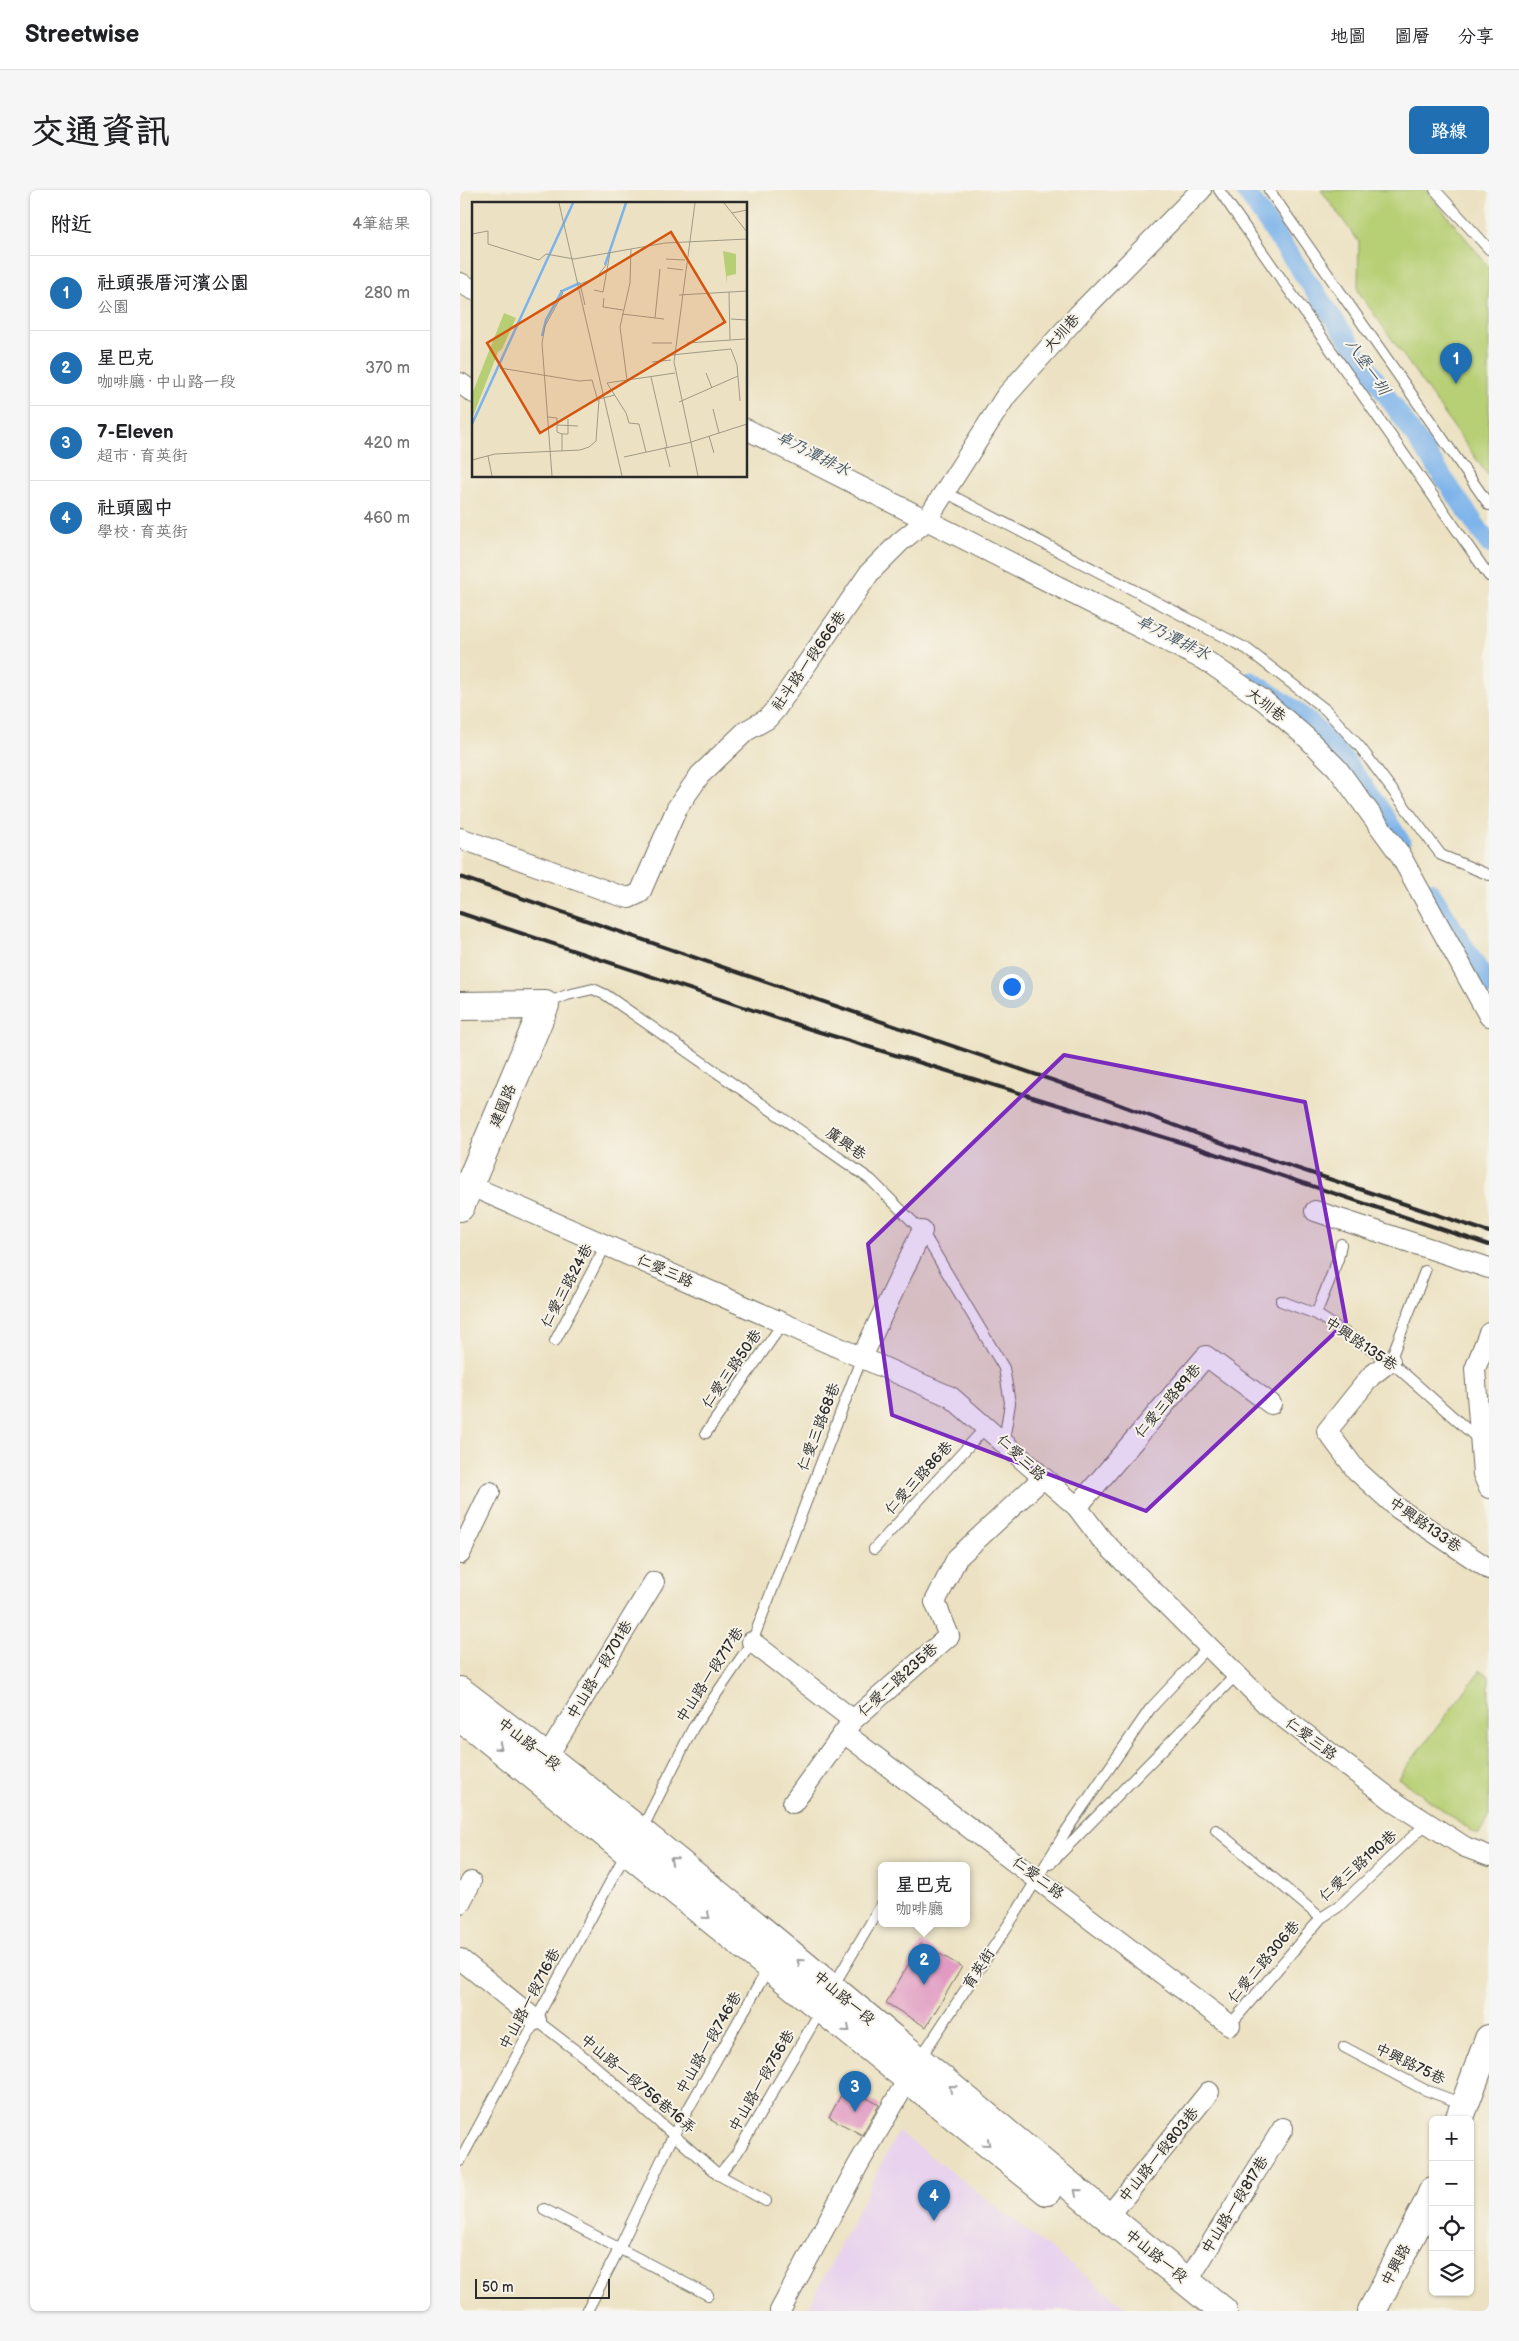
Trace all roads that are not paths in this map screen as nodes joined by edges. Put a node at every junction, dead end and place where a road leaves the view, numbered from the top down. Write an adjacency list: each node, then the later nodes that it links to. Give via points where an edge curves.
1 (1201, 190): 11 (street, 大圳巷, via 1079,314 1006,396)
2 (1219, 190): 14 (lane)
3 (1269, 190): 12 (lane)
4 (1435, 190): 5 (lane)
5 (1489, 249)
6 (460, 283): 7 (street)
7 (472, 289)
8 (460, 383): 9 (street)
9 (472, 392)
10 (748, 430): 13 (street, 大圳巷)
11 (940, 496): 13 (street, 大圳巷); 16 (lane, via 1247,648 1326,710 1360,747 1441,855)
12 (1489, 504)
13 (926, 521): 15 (street, 社斗路一段666巷, via 870,572 776,710 746,731 700,775 677,808 640,893 628,898 618,895); 19 (street, 大圳巷, via 1208,662 1263,700 1307,738 1337,768 1398,854)
14 (1489, 576)
15 (460, 838)
16 (1489, 875)
17 (546, 1004): 18 (main road); 20 (main road, 建國路); 22 (lane, 廣興巷, via 593,989 606,995 871,1180)
18 (460, 1006)
19 (1489, 1016)
20 (465, 1196): 24 (street, 仁愛三路)
21 (1315, 1211): 25 (street)
22 (922, 1231): 32 (street); 38 (lane, 廣興巷, via 1004,1368 1010,1403)
23 (1341, 1244): 28 (lane)
24 (606, 1245): 29 (street, 仁愛三路); 31 (lane, 仁愛三路24巷)
25 (1489, 1268)
26 (1425, 1271): 33 (lane)
27 (1281, 1301): 28 (lane, 中興路135巷)
28 (1316, 1314): 33 (lane, 中興路135巷)
29 (783, 1323): 32 (street, 仁愛三路); 36 (lane, 仁愛三路50巷)
30 (1489, 1333): 37 (street, via 1475,1369)
31 (555, 1341)
32 (862, 1357): 35 (street, 仁愛三路, via 951,1397); 43 (lane, 仁愛三路68巷)
33 (1390, 1361): 37 (lane, 中興路135巷); 46 (street, 中興路133巷, via 1371,1376 1327,1431 1356,1470 1398,1509)
34 (1271, 1404): 42 (street, 仁愛三路89巷, via 1206,1356)
35 (986, 1426): 38 (street, 仁愛三路); 44 (lane, 仁愛三路86巷)
36 (706, 1433)
37 (1479, 1439): 40 (street, via 1483,1474)
38 (1004, 1441): 39 (street, 仁愛三路)
39 (1043, 1478): 42 (street, 仁愛三路); 53 (street, 仁愛二路235巷, via 956,1558 935,1602 949,1636)
40 (1489, 1488)
41 (490, 1492): 45 (street)
42 (1077, 1507): 49 (street, 仁愛三路, via 1102,1540)
43 (804, 1508): 48 (lane, 中山路一段717巷)
44 (874, 1550)
45 (460, 1554)
46 (1489, 1569)
47 (654, 1582): 54 (street, 中山路一段701巷)
48 (752, 1642): 53 (street, 仁愛二路); 58 (lane, 中山路一段717巷, via 693,1728)
49 (1209, 1646): 50 (street, 仁愛三路); 60 (lane, 育英街, via 1150,1709 1066,1831)
50 (1237, 1674): 56 (street, 仁愛三路, via 1267,1705 1396,1804); 60 (lane)
51 (460, 1691): 54 (main road, 中山路一段)
52 (460, 1719): 58 (main road, 中山路一段, one-way to 58)
53 (849, 1727): 55 (street); 60 (street, 仁愛二路)
54 (547, 1757): 58 (main road, 中山路一段)
55 (793, 1803)
56 (1427, 1823): 59 (street, 仁愛三路, via 1465,1847); 64 (lane, 仁愛三路190巷, via 1338,1907)
57 (1216, 1830): 64 (lane, 仁愛三路190巷)
58 (633, 1842): 66 (main road, 中山路一段, one-way to 66); 67 (main road, 中山路一段, one-way to 58); 68 (lane, 中山路一段716巷)
59 (1489, 1856)
60 (1038, 1878): 69 (street, 仁愛二路); 72 (lane, 育英街)
61 (471, 1882): 62 (street)
62 (460, 1903)
63 (878, 1911): 67 (lane, 中山路一段756巷)
64 (1321, 1918): 69 (lane, 仁愛二路306巷)
65 (460, 1959): 68 (street)
66 (769, 1966): 67 (main road, 中山路一段); 76 (lane, 中山路一段746巷)
67 (827, 1999): 72 (main road, 中山路一段); 78 (lane, 中山路一段756巷, via 737,2153)
68 (536, 2020): 76 (lane, 中山路一段756巷16弄); 77 (lane, 中山路一段716巷)
69 (1230, 2025)
70 (1489, 2038): 74 (main road)
71 (1344, 2047): 74 (lane, 中興路75巷)
72 (914, 2070): 82 (main road, 中山路一段, one-way to 72); 87 (street, 育英街, via 858,2165); 88 (main road, 中山路一段, one-way to 88)
73 (1209, 2092): 82 (street, 中山路一段803巷)
74 (1462, 2112)
75 (1284, 2128): 84 (street, 中山路一段817巷)
76 (674, 2134): 78 (lane, 中山路一段756巷16弄); 83 (lane)
77 (460, 2161)
78 (719, 2175): 79 (lane, 中山路一段756巷16弄)
79 (766, 2201)
80 (1429, 2203): 90 (main road, 中興路)
81 (544, 2209): 83 (lane)
82 (1108, 2218): 84 (main road, 中山路一段)
83 (619, 2248): 85 (lane); 86 (lane)
84 (1187, 2282): 89 (main road, 中山路一段)
85 (708, 2295)
86 (587, 2311)
87 (780, 2311)
88 (1193, 2311)
89 (1223, 2311)
90 (1372, 2311)

